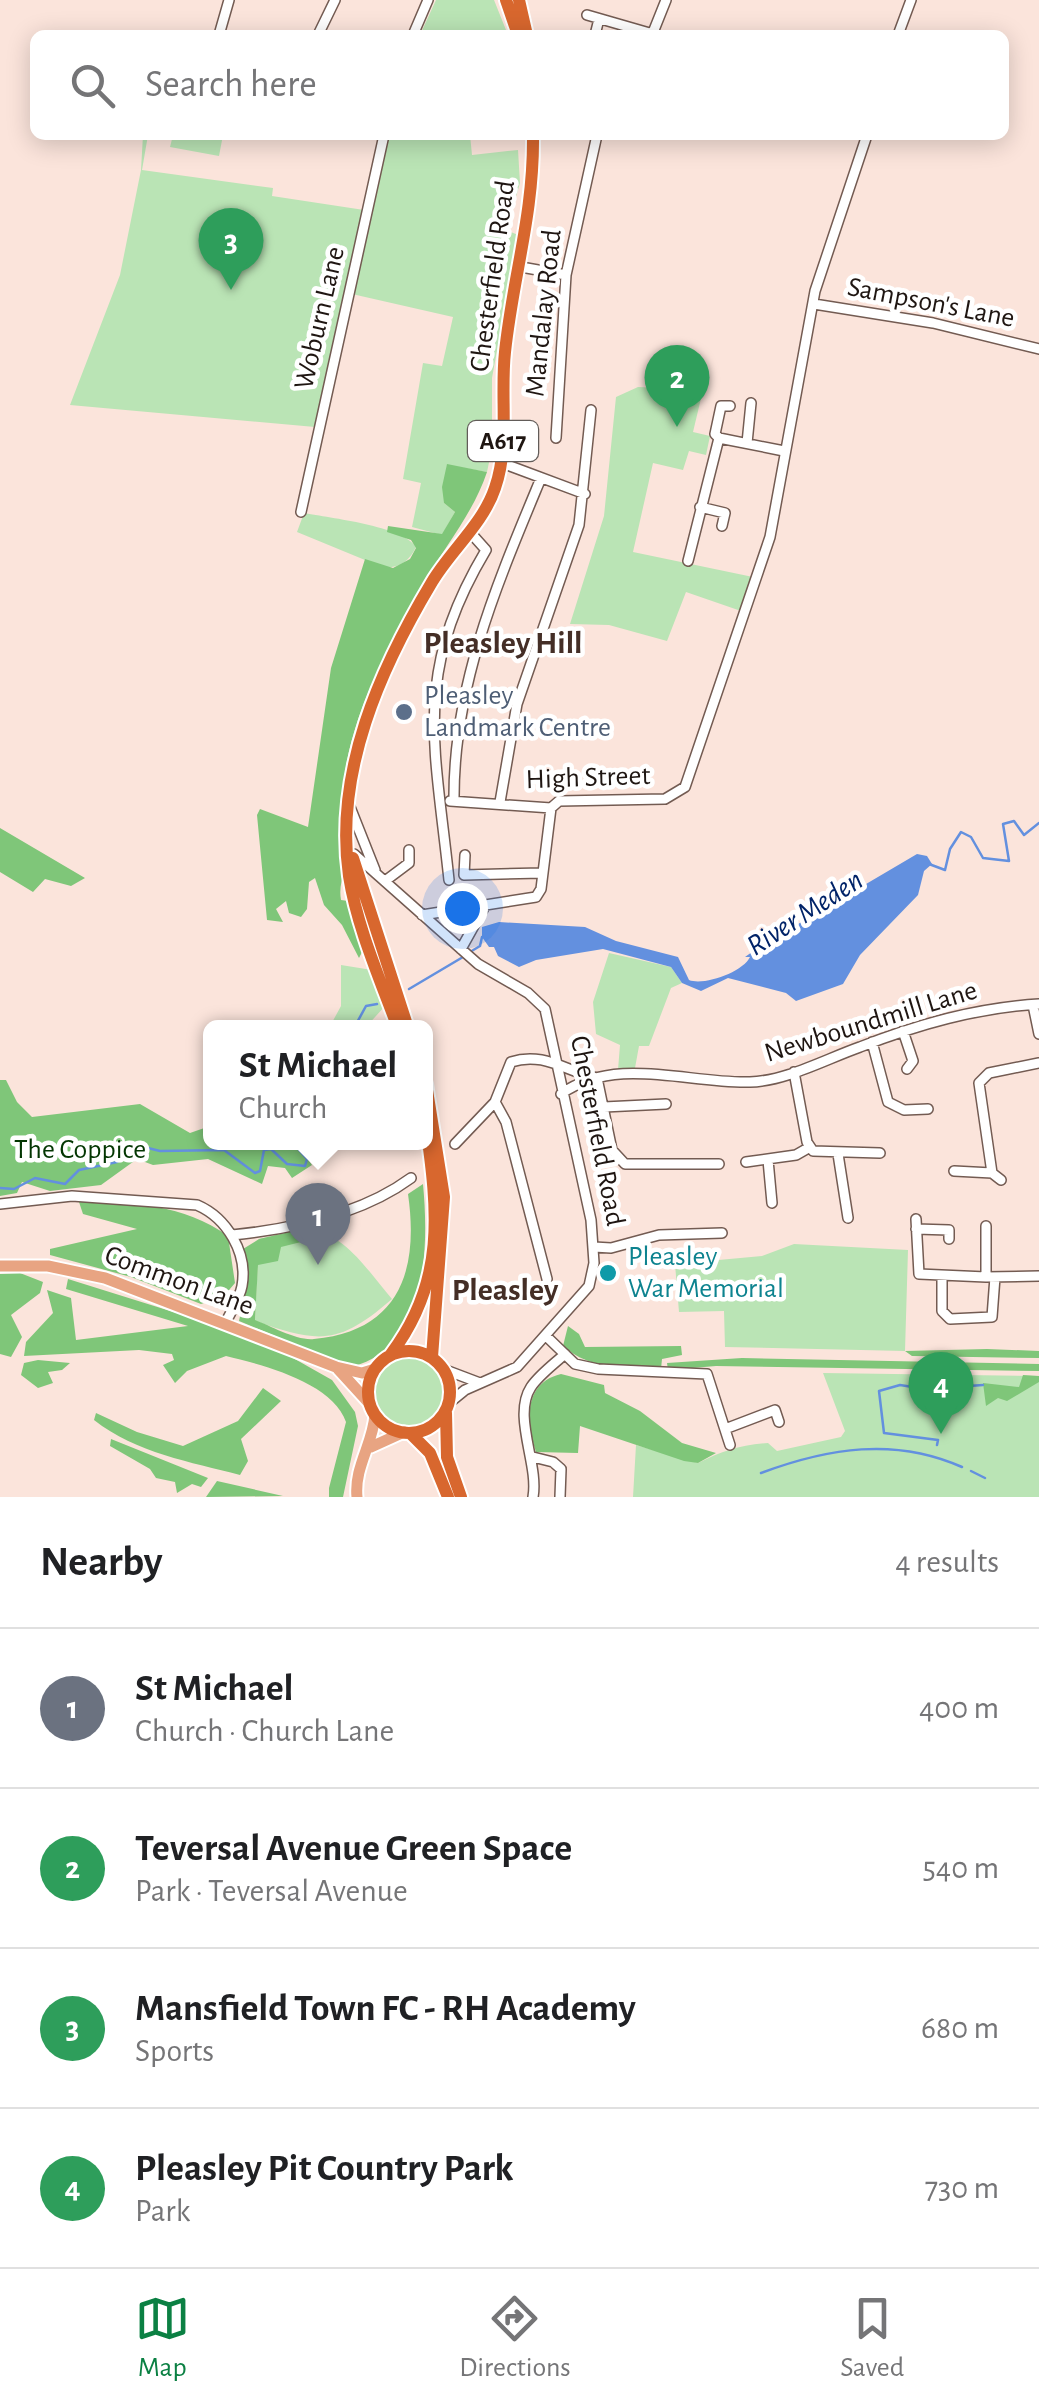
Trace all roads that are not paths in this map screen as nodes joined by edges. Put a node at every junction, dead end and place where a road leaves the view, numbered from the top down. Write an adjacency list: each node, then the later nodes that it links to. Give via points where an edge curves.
1 (229, 0): 10 (street)
2 (335, 0): 11 (street)
3 (428, 0): 12 (street)
4 (506, 0): 13 (highway)
5 (519, 0): 14 (highway)
6 (666, 0): 17 (street)
7 (911, 0): 18 (street)
8 (587, 15): 9 (street)
9 (599, 19): 15 (street); 16 (street)
10 (220, 30)
11 (320, 30)
12 (415, 30)
13 (516, 30)
14 (526, 30)
15 (596, 30)
16 (638, 30)
17 (654, 30)
18 (900, 30)
19 (383, 140): 40 (street, Woburn Lane)
20 (533, 140): 23 (highway, Chesterfield Road / A617)
21 (596, 140): 24 (street, Mandalay Road)
22 (865, 140): 25 (street)
23 (520, 267): 24 (street); 36 (highway, Chesterfield Road / A617, via 505,348)
24 (566, 275): 31 (street, Mandalay Road)
25 (814, 304): 26 (street, Sampson's Lane); 35 (street)
26 (1039, 349)
27 (752, 402): 34 (street)
28 (730, 406): 33 (street, via 721,406)
29 (592, 410): 38 (street)
30 (540, 424): 31 (street)
31 (555, 424): 32 (street, Mandalay Road)
32 (556, 438)
33 (719, 438): 34 (street); 39 (street)
34 (748, 443): 35 (street)
35 (784, 451): 48 (street, High Street, via 758,579 692,772 675,796 559,800)
36 (502, 463): 37 (street); 42 (highway, Chesterfield Road / A617, via 489,502)
37 (541, 478): 38 (street); 44 (street, via 470,662 458,722)
38 (585, 494): 46 (street, via 517,704)
39 (700, 507): 41 (street, via 725,513); 43 (street)
40 (302, 512)
41 (722, 526)
42 (469, 531): 45 (street, via 486,550 441,646 432,720); 47 (highway, Chesterfield Road / A617, via 433,580 376,693 356,754)
43 (688, 562)
44 (454, 801): 45 (street, High Street); 46 (street, High Street)
45 (442, 802): 54 (street)
46 (500, 802): 48 (street, High Street)
47 (350, 807): 50 (highway, Chesterfield Road / A617); 52 (street, Chesterfield Road)
48 (550, 808): 53 (street)
49 (408, 850): 55 (street, via 409,863)
50 (350, 851): 52 (street, Chesterfield Road); 60 (highway, A617, via 356,904); 61 (highway, A617)
51 (465, 856): 53 (street, via 464,875)
52 (376, 872): 55 (street, Chesterfield Road)
53 (542, 873): 56 (street, via 532,899)
54 (450, 880)
55 (384, 881): 57 (street, Chesterfield Road)
56 (485, 906): 57 (street); 58 (street)
57 (422, 914): 58 (street, Chesterfield Road)
58 (465, 953): 65 (street, Chesterfield Road, via 545,1009)
59 (1036, 1005): 62 (street, Newboundmill Lane, via 991,1007); 63 (street)
60 (395, 1020)
61 (405, 1020)
62 (904, 1032): 64 (street, Newboundmill Lane); 67 (street, via 912,1061)
63 (1039, 1034)
64 (872, 1042): 68 (street, Newboundmill Lane); 74 (street, via 888,1102 904,1110)
65 (556, 1061): 69 (street, Newboundmill Lane); 70 (street, Chesterfield Road); 71 (street, via 511,1062)
66 (1039, 1063): 85 (street, via 989,1074 980,1083)
67 (907, 1069)
68 (794, 1072): 69 (street, Newboundmill Lane, via 750,1082 678,1074); 77 (street)
69 (597, 1078): 70 (street, Newboundmill Lane); 73 (street)
70 (561, 1094): 95 (street, Chesterfield Road)
71 (495, 1102): 76 (street); 100 (street)
72 (660, 1107): 73 (street)
73 (604, 1108): 78 (street, via 612,1150 625,1164 713,1164)
74 (928, 1109)
75 (433, 1128): 105 (highway, via 444,1197)
76 (454, 1144)
77 (810, 1147): 81 (street); 82 (street)
78 (707, 1149)
79 (429, 1150): 104 (highway, via 428,1292)
80 (880, 1153): 81 (street)
81 (838, 1154): 90 (street)
82 (768, 1160): 83 (street); 88 (street)
83 (746, 1162)
84 (954, 1172): 85 (street)
85 (992, 1172): 87 (street)
86 (411, 1178): 93 (street, via 330,1216)
87 (1002, 1180)
88 (774, 1197)
89 (0, 1204): 93 (street, via 72,1196 197,1205)
90 (844, 1213)
91 (984, 1226): 99 (street)
92 (716, 1231): 95 (street)
93 (232, 1235): 101 (street, via 242,1286)
94 (949, 1239): 97 (street, via 949,1230 916,1224 915,1269)
95 (594, 1247): 102 (street, Chesterfield Road, via 589,1286)
96 (0, 1266): 101 (main road, Common Lane, via 48,1266 106,1278)
97 (942, 1276): 99 (street); 99 (street, via 942,1310 950,1320 992,1317)
98 (1039, 1276): 99 (street)
99 (991, 1277)
100 (547, 1279)
101 (225, 1324): 106 (main road, Common Lane)
102 (546, 1336): 103 (street); 109 (street, Chesterfield Road, via 505,1376)
103 (565, 1354): 113 (street, via 598,1369 708,1374); 117 (street, via 530,1388 526,1423)
104 (390, 1356): 105 (highway, via 409,1350); 107 (highway)
105 (432, 1357): 108 (highway)
106 (336, 1368): 107 (main road); 111 (main road)
107 (375, 1370): 111 (highway, via 368,1388)
108 (444, 1370): 109 (street); 110 (highway)
109 (480, 1383): 110 (street, Chesterfield Road)
110 (448, 1407): 114 (highway, via 433,1426); 120 (highway, via 447,1457)
111 (372, 1409): 114 (highway, via 385,1425); 116 (main road)
112 (779, 1422): 113 (street, via 775,1410)
113 (724, 1429): 115 (street)
114 (407, 1433): 116 (main road); 119 (highway, via 430,1454)
115 (730, 1446)
116 (371, 1447): 118 (main road, via 358,1471)
117 (533, 1458): 121 (street); 122 (street, via 561,1469)
118 (357, 1497)
119 (448, 1497)
120 (460, 1497)
121 (532, 1497)
122 (560, 1497)

